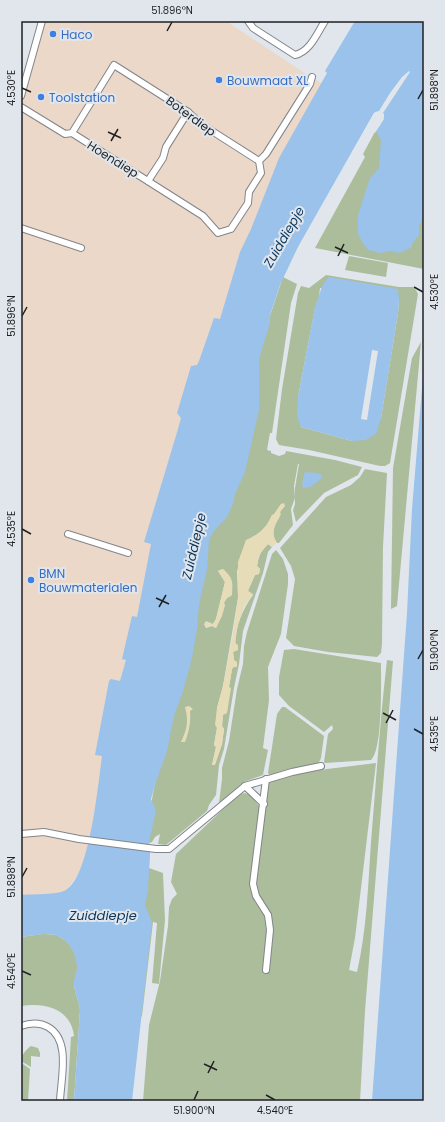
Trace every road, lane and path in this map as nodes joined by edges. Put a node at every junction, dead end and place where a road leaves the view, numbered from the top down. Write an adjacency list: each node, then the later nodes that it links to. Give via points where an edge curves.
1 (42, 21): 5 (street)
2 (248, 21): 3 (street, via 253,28 293,54 304,52)
3 (325, 21)
4 (312, 77): 9 (street, via 266,154)
5 (21, 96)
6 (21, 107): 8 (street, Hoendiep, via 65,134)
7 (188, 112): 8 (street, Boterdiep, via 114,65); 9 (street, Boterdiep, via 201,124); 10 (street)
8 (72, 133): 10 (street, Hoendiep)
9 (259, 161): 10 (street, Hoendiep, via 261,173 249,192 248,203 231,229 218,233 203,216)
10 (148, 181)
11 (21, 228): 12 (street)
12 (81, 248)
13 (68, 534): 14 (street)
14 (128, 553)
15 (321, 766): 16 (street)
16 (266, 779): 17 (street); 18 (street)
17 (245, 786): 18 (street); 19 (street, via 169,849 78,839 44,832)
18 (264, 804): 20 (street, via 253,884 256,896 268,916 270,930)
19 (21, 834)
20 (266, 970)
21 (21, 1026): 22 (street, via 33,1023 45,1025 54,1030 59,1037 62,1049)
22 (60, 1101)

